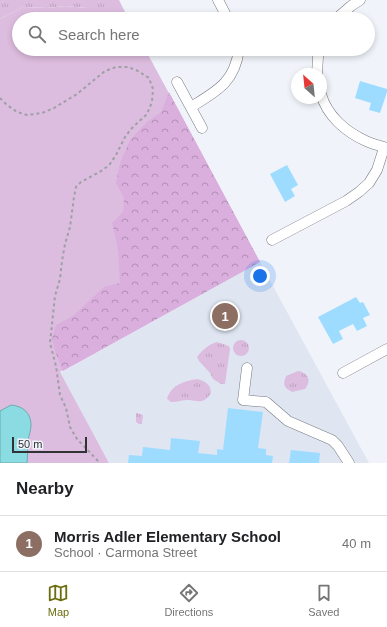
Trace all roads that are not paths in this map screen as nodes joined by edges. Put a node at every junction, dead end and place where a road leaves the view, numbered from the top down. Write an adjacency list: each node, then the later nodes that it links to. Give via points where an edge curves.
1 (218, 0): 3 (street)
2 (360, 0): 4 (street)
3 (224, 12)
4 (344, 12)
5 (238, 56): 10 (street, via 234,70 228,79)
6 (318, 56): 7 (street)
7 (317, 68)
8 (177, 82): 10 (street)
9 (325, 104): 12 (street, via 343,128 368,142)
10 (191, 107): 11 (street)
11 (202, 128)
12 (386, 148): 13 (street, via 377,170 369,183 359,192)
13 (272, 240)
14 (387, 349): 16 (street)
15 (247, 368): 17 (street, via 243,400 266,402 288,421 332,440)
16 (343, 373)
17 (349, 463)

